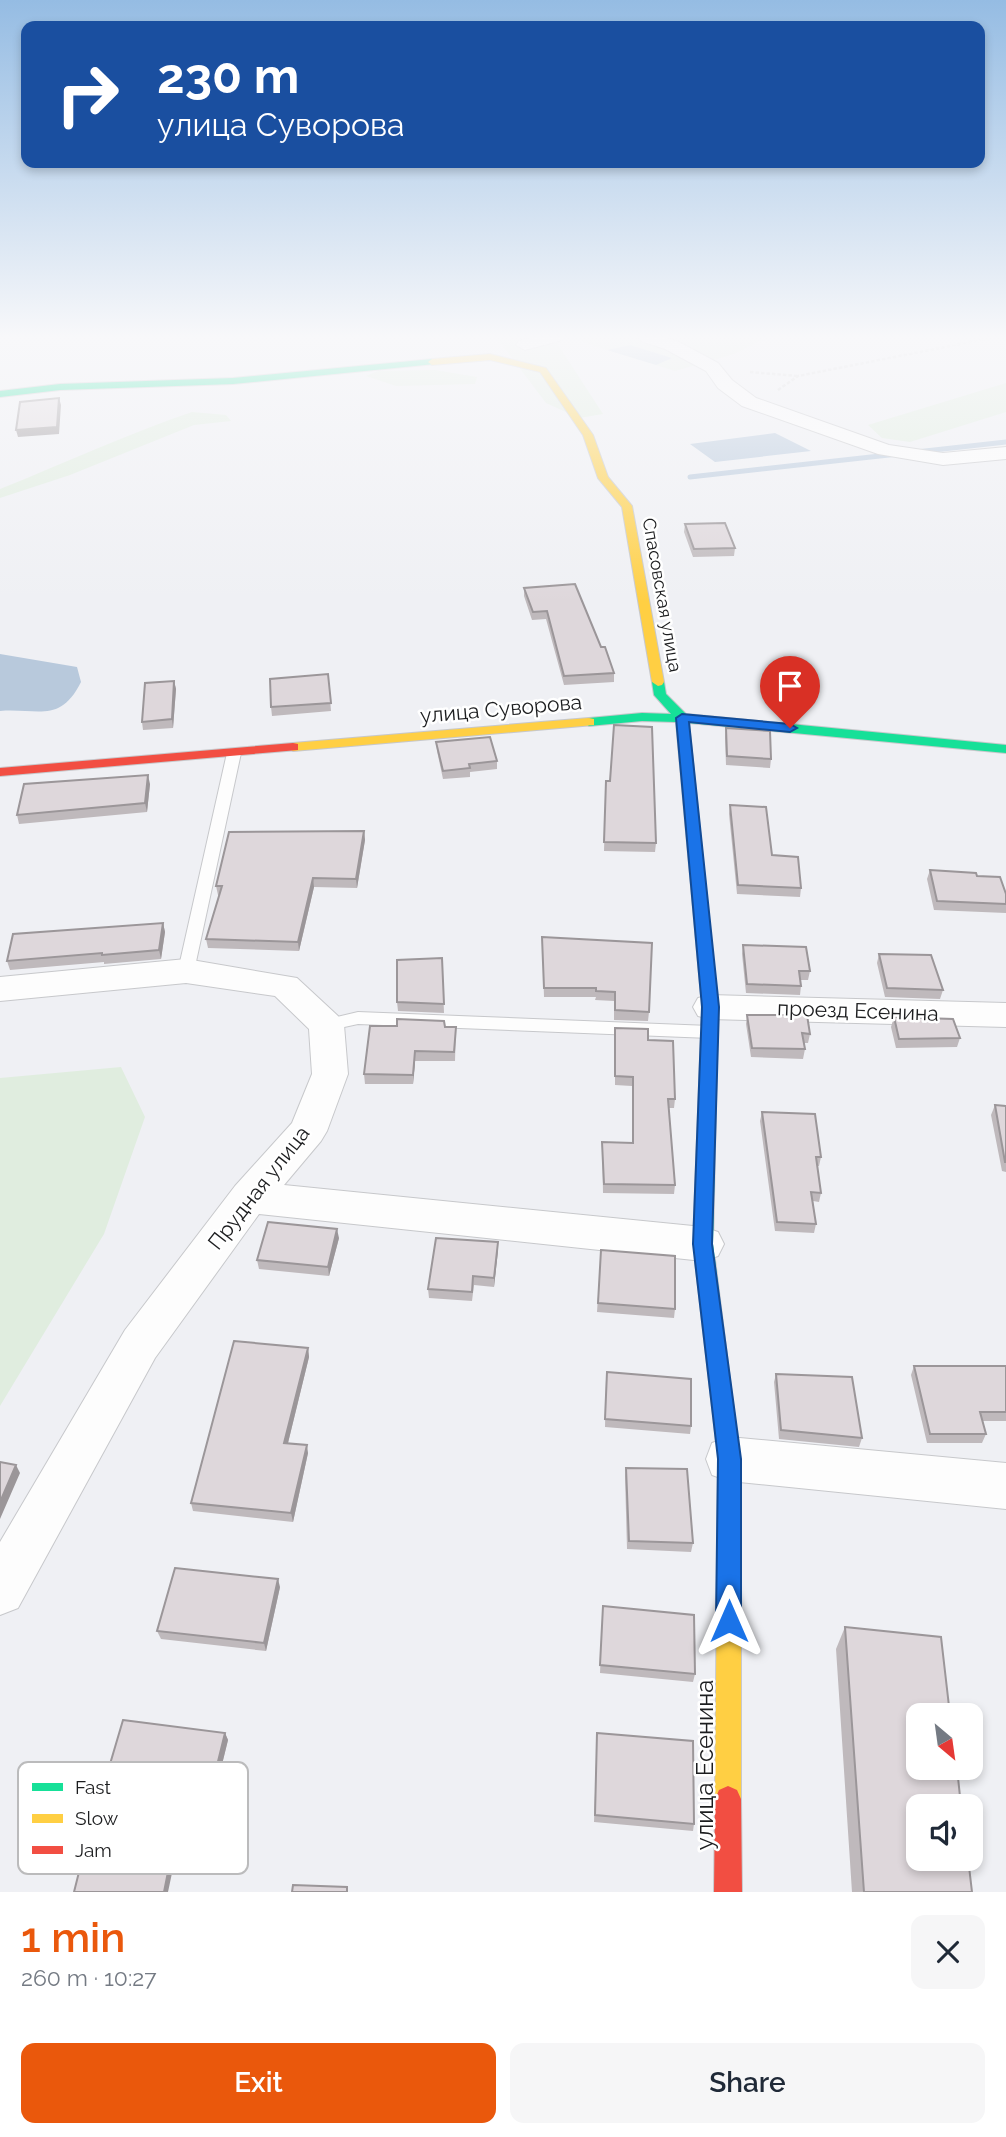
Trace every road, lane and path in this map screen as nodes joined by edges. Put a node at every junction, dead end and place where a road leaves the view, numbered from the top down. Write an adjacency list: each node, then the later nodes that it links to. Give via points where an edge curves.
1 (581, 425): 4 (street, Спасовская улица, via 603,478 627,506 660,695)
2 (821, 425): 3 (street, via 905,453 943,458)
3 (1006, 453)
4 (682, 718): 5 (street, улица Суворова); 6 (street, улица Суворова, via 642,717); 11 (street, улица Есенина)
5 (1006, 749)
6 (234, 753): 7 (street, улица Суворова); 8 (lane)
7 (0, 772)
8 (187, 971): 9 (street); 12 (street, via 285,986)
9 (0, 989)
10 (1006, 1015): 11 (street, проезд Есенина)
11 (710, 1020): 12 (lane, via 358,1018); 14 (street, улица Есенина)
12 (326, 1025): 13 (street, Прудная улица, via 330,1074 308,1131)
13 (249, 1197): 14 (street); 17 (street, Прудная улица, via 140,1344)
14 (703, 1244): 15 (street, улица Есенина)
15 (729, 1459): 16 (street); 18 (street, улица Есенина)
16 (1006, 1486)
17 (0, 1591)
18 (728, 1892)

